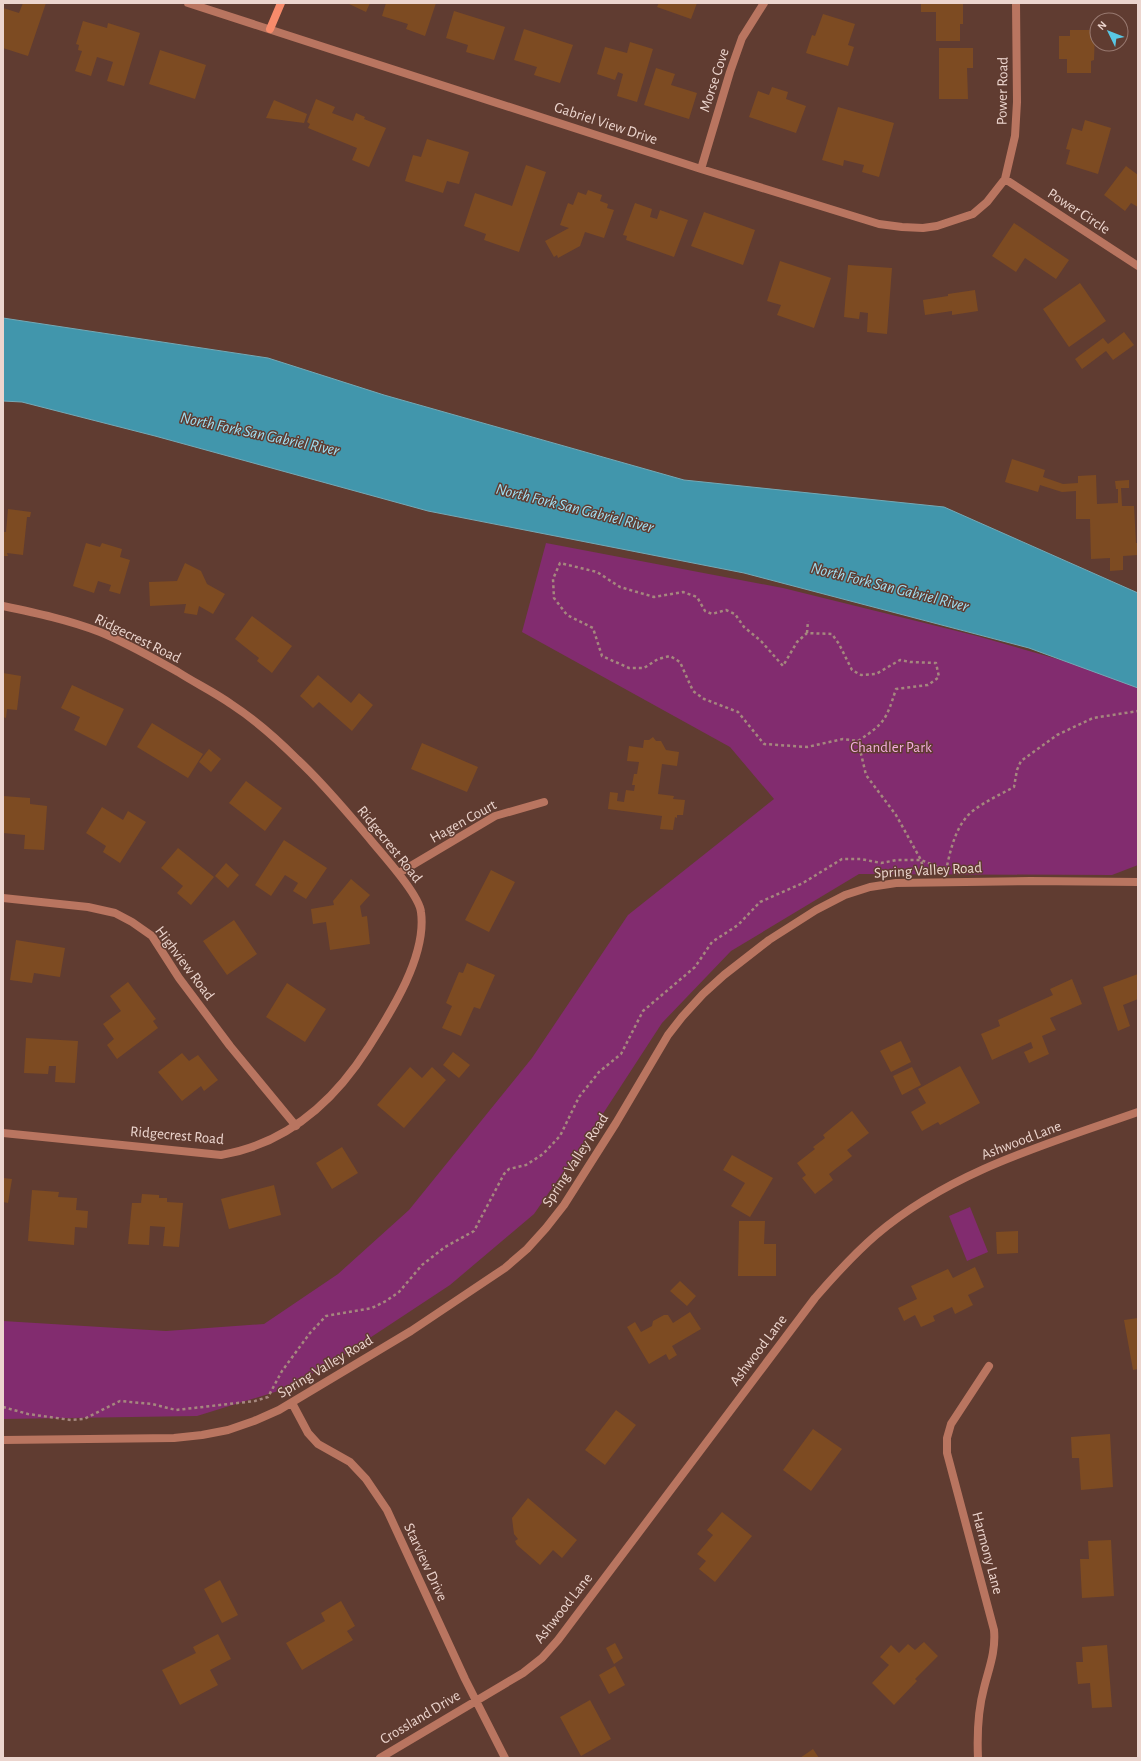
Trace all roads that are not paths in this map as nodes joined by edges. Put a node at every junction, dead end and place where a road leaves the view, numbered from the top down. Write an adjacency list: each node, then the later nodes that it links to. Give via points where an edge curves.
1 (188, 3): 5 (street, Gabriel View Drive)
2 (281, 3): 5 (street)
3 (764, 3): 6 (street, Morse Cove, via 742,38)
4 (1016, 3): 7 (street, Power Road, via 1015,136)
5 (270, 28): 6 (street, Gabriel View Drive)
6 (701, 169): 7 (street, Gabriel View Drive, via 879,224 923,228 973,214)
7 (1005, 179): 8 (street, Power Circle)
8 (1138, 266)
9 (3, 606): 11 (street, Ridgecrest Road, via 45,614 101,632 150,656 232,704 299,761)
10 (544, 802): 11 (street, Hagen Court, via 495,816)
11 (399, 873): 15 (street, Ridgecrest Road, via 421,908 422,936 415,959 393,1009 361,1058 323,1103)
12 (1138, 882): 18 (street, Spring Valley Road, via 896,883 845,894 816,910 769,940 703,994 668,1036 564,1205 526,1249 475,1289)
13 (3, 898): 15 (street, Highview Road, via 88,907 115,913 152,936 179,978 221,1034)
14 (1138, 1112): 20 (street, Ashwood Lane, via 1011,1157 972,1174 935,1194 876,1235 844,1265 815,1298 558,1640 542,1658 523,1673)
15 (296, 1126): 16 (street, Ridgecrest Road, via 266,1143 242,1152 221,1155)
16 (3, 1133)
17 (989, 1366): 23 (street, Harmony Lane, via 951,1424 947,1438 947,1453 994,1630 993,1657 978,1718)
18 (292, 1403): 19 (street, Spring Valley Road, via 254,1421 202,1435 174,1438); 20 (street, Starview Drive, via 308,1433 318,1444 350,1462 388,1510)
19 (3, 1440)
20 (475, 1700): 21 (street, Crossland Drive); 22 (street, Starview Drive)
21 (380, 1758)
22 (505, 1758)
23 (978, 1758)

